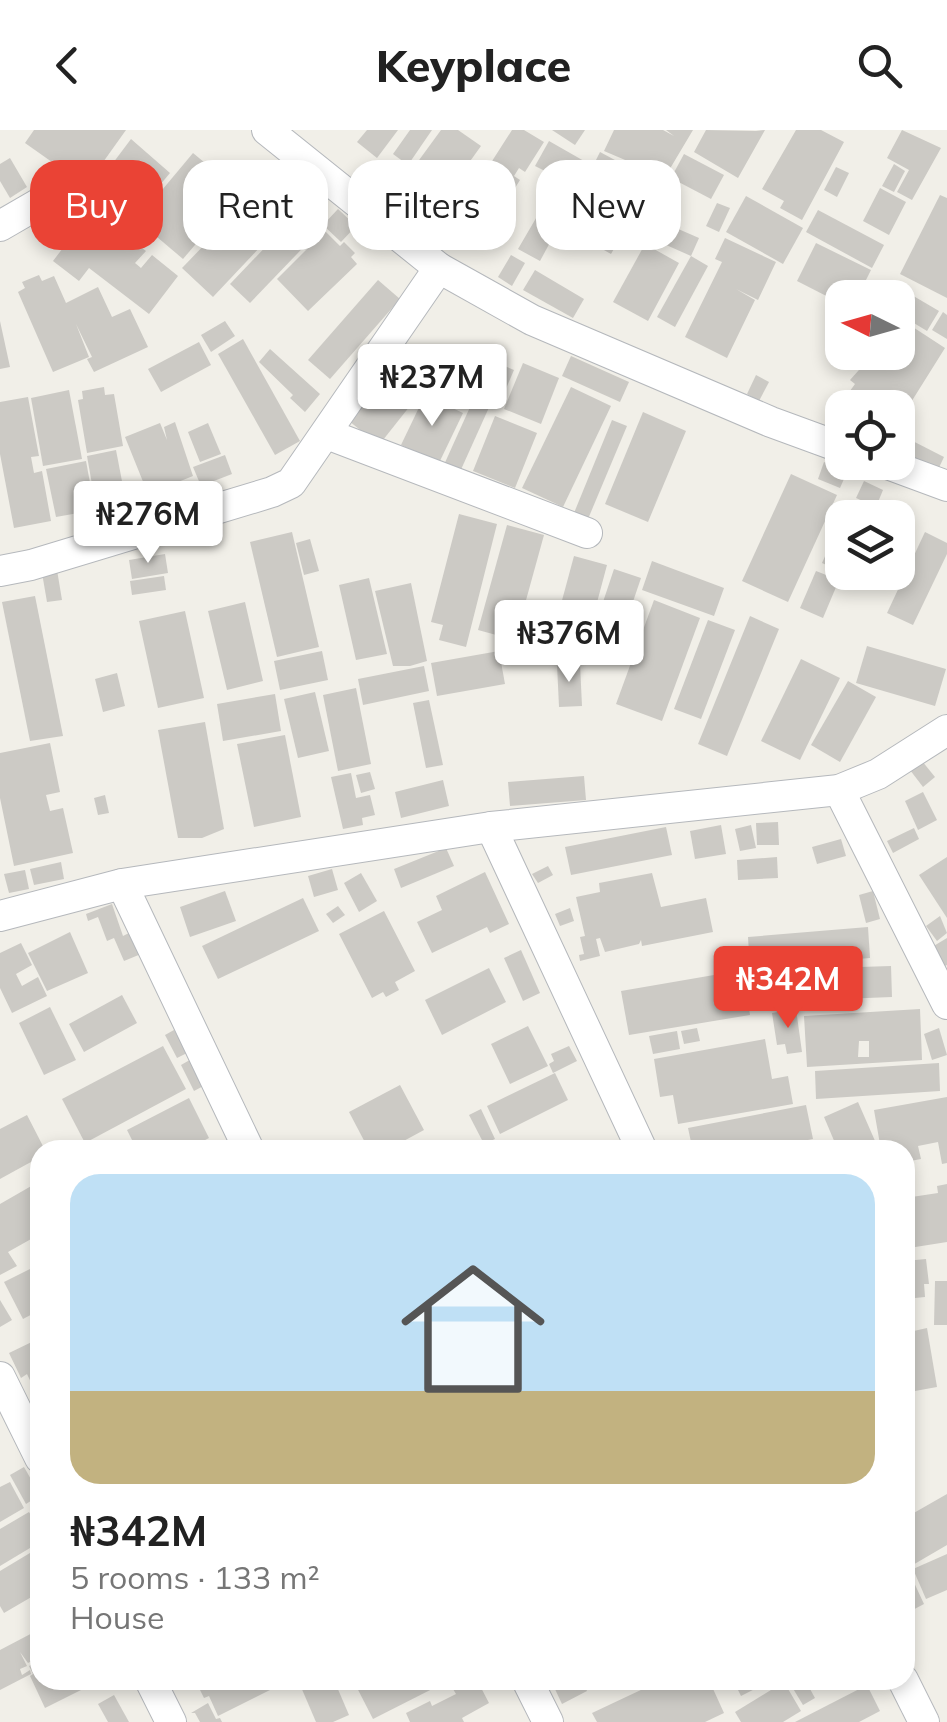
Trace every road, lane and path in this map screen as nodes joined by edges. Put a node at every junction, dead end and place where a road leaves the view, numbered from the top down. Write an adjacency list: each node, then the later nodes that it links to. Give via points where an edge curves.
1 (266, 130): 4 (street)
2 (30, 209): 3 (street)
3 (0, 226)
4 (439, 268): 5 (street); 6 (street, via 532,320)
5 (328, 434): 9 (street); 10 (street, via 291,483 272,492)
6 (825, 442)
7 (915, 474): 8 (street)
8 (947, 486)
9 (587, 533)
10 (0, 571)
11 (947, 730): 12 (street, via 878,774)
12 (838, 790): 13 (street); 16 (street)
13 (491, 827): 14 (street); 18 (street)
14 (122, 884): 15 (street); 17 (street)
15 (0, 916)
16 (947, 1004)
17 (244, 1140)
18 (637, 1140)
19 (0, 1377): 20 (street)
20 (30, 1438)
21 (155, 1690): 24 (street)
22 (532, 1690): 25 (street)
23 (909, 1690): 26 (street)
24 (171, 1722)
25 (548, 1722)
26 (924, 1722)

